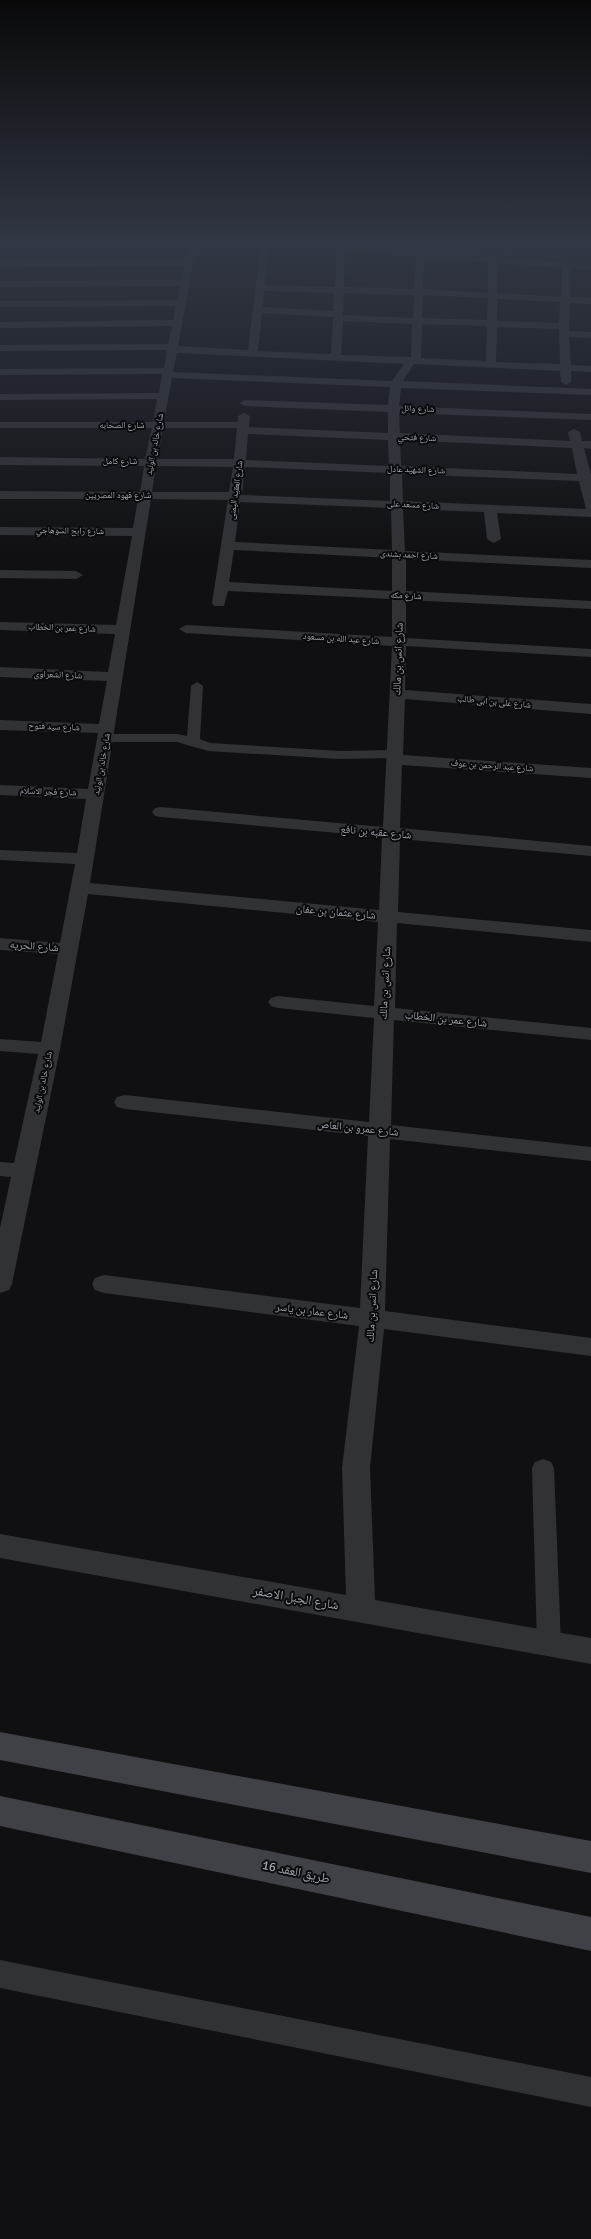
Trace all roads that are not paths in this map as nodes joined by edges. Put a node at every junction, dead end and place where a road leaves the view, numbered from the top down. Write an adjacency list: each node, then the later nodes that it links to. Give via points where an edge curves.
1 (254, 346): 8 (street)
2 (337, 346): 9 (street)
3 (415, 346): 10 (street)
4 (491, 346): 11 (street)
5 (564, 346): 12 (street)
6 (0, 348): 7 (street)
7 (173, 348): 8 (street); 15 (street, شارع خالد بن الوليد)
8 (253, 353): 9 (street)
9 (336, 357): 10 (street)
10 (414, 360): 11 (street); 17 (street, شارع انس بن مالك)
11 (491, 364): 12 (street)
12 (565, 367): 13 (street); 18 (street)
13 (591, 369)
14 (0, 372): 15 (street)
15 (169, 373): 16 (street); 20 (street, شارع خالد بن الوليد)
16 (248, 378): 17 (street); 22 (street, شارع العقيد اليمنى)
17 (396, 383): 18 (street); 23 (street, شارع انس بن مالك)
18 (566, 390): 19 (street); 24 (street)
19 (591, 392)
20 (165, 396): 21 (street); 27 (street, شارع خالد بن الوليد)
21 (0, 397)
22 (246, 403): 23 (street, شارع وائل); 28 (street, شارع العقيد اليمنى)
23 (393, 408): 24 (street, شارع وائل); 29 (street, شارع انس بن مالك)
24 (570, 416): 25 (street, شارع وائل); 30 (street)
25 (591, 417)
26 (0, 425): 27 (street, شارع الصحابه)
27 (158, 425): 28 (street, شارع الصحابه); 33 (street, شارع خالد بن الوليد)
28 (243, 428): 29 (street, شارع فتحي); 34 (street, شارع العقيد اليمنى)
29 (394, 437): 30 (street, شارع فتحي); 35 (street, شارع انس بن مالك)
30 (578, 445): 31 (street, شارع فتحي); 36 (street)
31 (591, 445)
32 (0, 460): 33 (street, شارع كامل)
33 (151, 461): 34 (street, شارع كامل); 38 (street, شارع خالد بن الوليد)
34 (240, 462): 35 (street, شارع الشهيد عادل); 39 (street, شارع العقيد اليمنى)
35 (395, 469): 36 (street, شارع الشهيد عادل); 40 (street, شارع انس بن مالك)
36 (589, 478): 41 (street)
37 (0, 495): 38 (street, شارع قهوه المصريين)
38 (146, 495): 39 (street, شارع قهوه المصريين); 45 (street, شارع خالد بن الوليد)
39 (235, 497): 40 (street, شارع مسعد على); 47 (street, شارع العقيد اليمنى)
40 (397, 505): 42 (street, شارع مسعد على); 48 (street, شارع انس بن مالك)
41 (591, 507)
42 (490, 509): 43 (street, شارع مسعد على); 46 (street)
43 (591, 513)
44 (0, 531): 45 (street, شارع رابح السوهاجي)
45 (139, 532): 58 (street, شارع خالد بن الوليد)
46 (494, 539)
47 (227, 546): 48 (street, شارع احمد بشندى); 52 (street, شارع العقيد اليمنى)
48 (400, 555): 49 (street, شارع احمد بشندى); 53 (street, شارع انس بن مالك)
49 (591, 564)
50 (0, 574): 51 (street)
51 (76, 575)
52 (222, 586): 53 (street, شارع مكه); 54 (street, شارع العقيد اليمنى)
53 (400, 595): 55 (street, شارع مكه); 59 (street, شارع انس بن مالك)
54 (219, 602)
55 (591, 605)
56 (0, 626): 58 (street, شارع عمر بن الخطاب)
57 (186, 629): 59 (street, شارع عبد الله بن مسعود)
58 (123, 630): 62 (street, شارع خالد بن الوليد)
59 (399, 642): 60 (street, شارع عبد الله بن مسعود); 64 (street, شارع انس بن مالك)
60 (591, 653)
61 (0, 672): 62 (street, شارع الشعراوى)
62 (116, 677): 67 (street, شارع خالد بن الوليد)
63 (197, 686): 68 (lane)
64 (398, 694): 65 (street, شارع على بن ابى طالب); 69 (street, شارع انس بن مالك)
65 (591, 709)
66 (0, 725): 67 (street, شارع سيد فتوح)
67 (107, 733): 68 (lane); 72 (street, شارع خالد بن الوليد)
68 (193, 741): 69 (lane, via 208,747)
69 (394, 756): 70 (street, شارع عبد الرحمن بن عوف); 74 (street, شارع انس بن مالك)
70 (591, 773)
71 (0, 790): 72 (street, شارع فجر الاسلام)
72 (97, 794): 77 (street, شارع خالد بن الوليد)
73 (161, 812): 74 (street, شارع عقبه بن نافع)
74 (391, 833): 75 (street, شارع عقبه بن نافع); 79 (street, شارع انس بن مالك)
75 (591, 851)
76 (0, 855): 77 (street)
77 (86, 859): 78 (street, شارع خالد بن الوليد)
78 (80, 888): 79 (street, شارع عثمان بن عفان); 82 (street, شارع خالد بن الوليد)
79 (388, 917): 80 (street, شارع عثمان بن عفان); 84 (street, شارع انس بن مالك)
80 (591, 936)
81 (0, 944): 82 (street, شارع الحريه)
82 (69, 948): 87 (street, شارع خالد بن الوليد)
83 (278, 1002): 84 (street, شارع عمر بن الخطاب)
84 (384, 1013): 85 (street, شارع عمر بن الخطاب); 89 (street, شارع انس بن مالك)
85 (591, 1034)
86 (0, 1046): 87 (street)
87 (50, 1049): 92 (street, شارع خالد بن الوليد)
88 (125, 1102): 89 (street, شارع عمرو بن العاص)
89 (379, 1130): 90 (street, شارع عمرو بن العاص); 95 (street, شارع انس بن مالك)
90 (591, 1154)
91 (0, 1168): 92 (street)
92 (24, 1171): 93 (street, شارع خالد بن الوليد)
93 (0, 1284)
94 (104, 1284): 95 (street, شارع عمار بن ياسر)
95 (372, 1319): 96 (street, شارع عمار بن ياسر); 99 (street, شارع انس بن مالك, via 356,1468)
96 (591, 1347)
97 (543, 1468): 100 (lane)
98 (0, 1546): 99 (street, شارع الجبل الاصفر)
99 (361, 1610): 100 (street, شارع الجبل الاصفر)
100 (549, 1644): 101 (street, شارع الجبل الاصفر)
101 (591, 1651)
102 (0, 1746): 104 (street)
103 (0, 1811): 105 (street, طريق العقد 16)
104 (591, 1857)
105 (591, 1934)
106 (0, 1974): 107 (lane)
107 (591, 2092)

